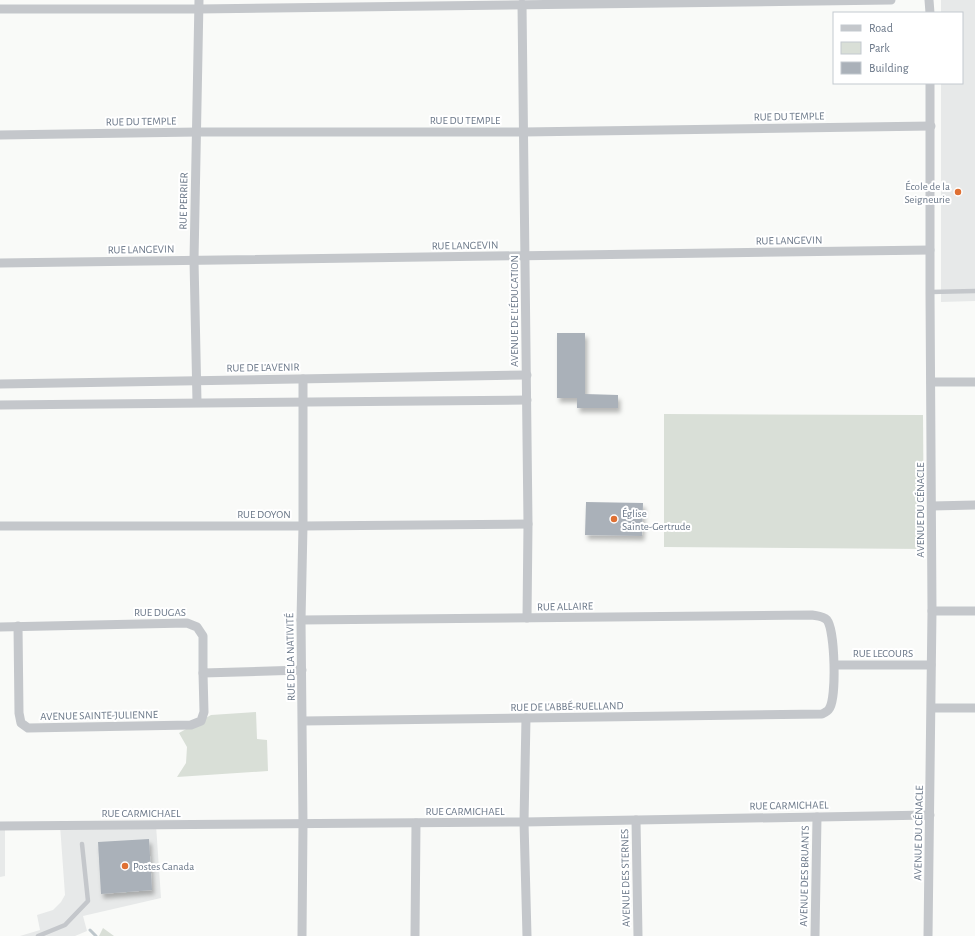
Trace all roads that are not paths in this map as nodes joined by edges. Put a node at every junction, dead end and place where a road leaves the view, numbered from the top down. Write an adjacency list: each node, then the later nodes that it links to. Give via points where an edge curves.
1 (892, 0): 4 (street)
2 (929, 0): 6 (street)
3 (199, 4): 4 (street); 5 (street); 9 (street, RUE PERRIER)
4 (522, 4): 10 (street, AVENUE DE L'ÉDUCATION)
5 (0, 8)
6 (930, 12)
7 (930, 84): 8 (street, AVENUE DU CÉNACLE)
8 (931, 126): 10 (street, RUE DU TEMPLE); 12 (street, AVENUE DU CÉNACLE)
9 (197, 132): 10 (street, RUE DU TEMPLE); 11 (street, RUE DU TEMPLE); 14 (street, RUE PERRIER)
10 (524, 132): 13 (street, AVENUE DE L'ÉDUCATION)
11 (0, 135)
12 (930, 250): 13 (street, RUE LANGEVIN); 17 (street, AVENUE DU CÉNACLE)
13 (526, 256): 14 (street, RUE LANGEVIN); 18 (street, AVENUE DE L'ÉDUCATION)
14 (194, 260): 15 (street, RUE LANGEVIN); 20 (street, RUE PERRIER)
15 (0, 263)
16 (975, 291): 17 (lane)
17 (930, 292): 21 (street, AVENUE DU CÉNACLE)
18 (527, 375): 19 (street, RUE DE L'AVENIR); 24 (street, AVENUE DE L'ÉDUCATION)
19 (303, 378): 20 (street, RUE DE L'AVENIR); 26 (street, RUE DE LA NATIVITÉ)
20 (197, 381): 23 (street, RUE DE L'AVENIR); 25 (street, RUE PERRIER)
21 (931, 382): 22 (street); 29 (street, AVENUE DU CÉNACLE)
22 (975, 382)
23 (0, 384)
24 (527, 400): 26 (street); 30 (street, AVENUE DE L'ÉDUCATION)
25 (197, 402): 26 (street); 27 (street)
26 (303, 403): 32 (street, RUE DE LA NATIVITÉ)
27 (0, 405)
28 (975, 505): 29 (street)
29 (932, 506): 33 (street, AVENUE DU CÉNACLE)
30 (528, 524): 32 (street, RUE DOYON); 35 (street, AVENUE DE L'ÉDUCATION)
31 (0, 526): 32 (street, RUE DOYON)
32 (303, 526): 36 (street, RUE DE LA NATIVITÉ)
33 (932, 611): 34 (street); 40 (street, AVENUE DU CÉNACLE)
34 (975, 611)
35 (527, 618): 36 (street, RUE ALLAIRE); 39 (street, RUE ALLAIRE, via 812,615 827,621)
36 (301, 620): 41 (street, RUE DE LA NATIVITÉ)
37 (18, 626): 38 (street, RUE DUGAS); 42 (street, RUE DUGAS, via 187,623 197,627 203,636); 42 (street, AVENUE SAINTE-JULIENNE, via 19,713 21,723 28,728 191,725 201,721 204,712)
38 (0, 627)
39 (835, 665): 40 (street, RUE LECOURS); 45 (street, RUE DE L'ABBÉ-RUELLAND, via 830,708 822,714)
40 (931, 665): 43 (street, AVENUE DU CÉNACLE)
41 (302, 670): 42 (street); 46 (street, RUE DE LA NATIVITÉ)
42 (203, 672)
43 (932, 708): 44 (street); 47 (street, AVENUE DU CÉNACLE)
44 (975, 708)
45 (526, 718): 46 (street, RUE DE L'ABBÉ-RUELLAND); 50 (street)
46 (303, 721): 52 (street, RUE DE LA NATIVITÉ)
47 (930, 815): 48 (street, RUE CARMICHAEL); 61 (street, AVENUE DU CÉNACLE)
48 (817, 817): 49 (street, RUE CARMICHAEL); 60 (street, AVENUE DES BRUANTS)
49 (636, 820): 50 (street, RUE CARMICHAEL); 59 (street, AVENUE DES STERNES)
50 (524, 822): 51 (street, RUE CARMICHAEL); 58 (street)
51 (416, 823): 52 (street, RUE CARMICHAEL); 57 (street)
52 (303, 824): 53 (street, RUE CARMICHAEL); 56 (street, RUE DE LA NATIVITÉ)
53 (0, 826)
54 (82, 844): 55 (lane, via 88,900 66,925)
55 (38, 936)
56 (302, 936)
57 (415, 936)
58 (527, 936)
59 (638, 936)
60 (815, 936)
61 (928, 936)

